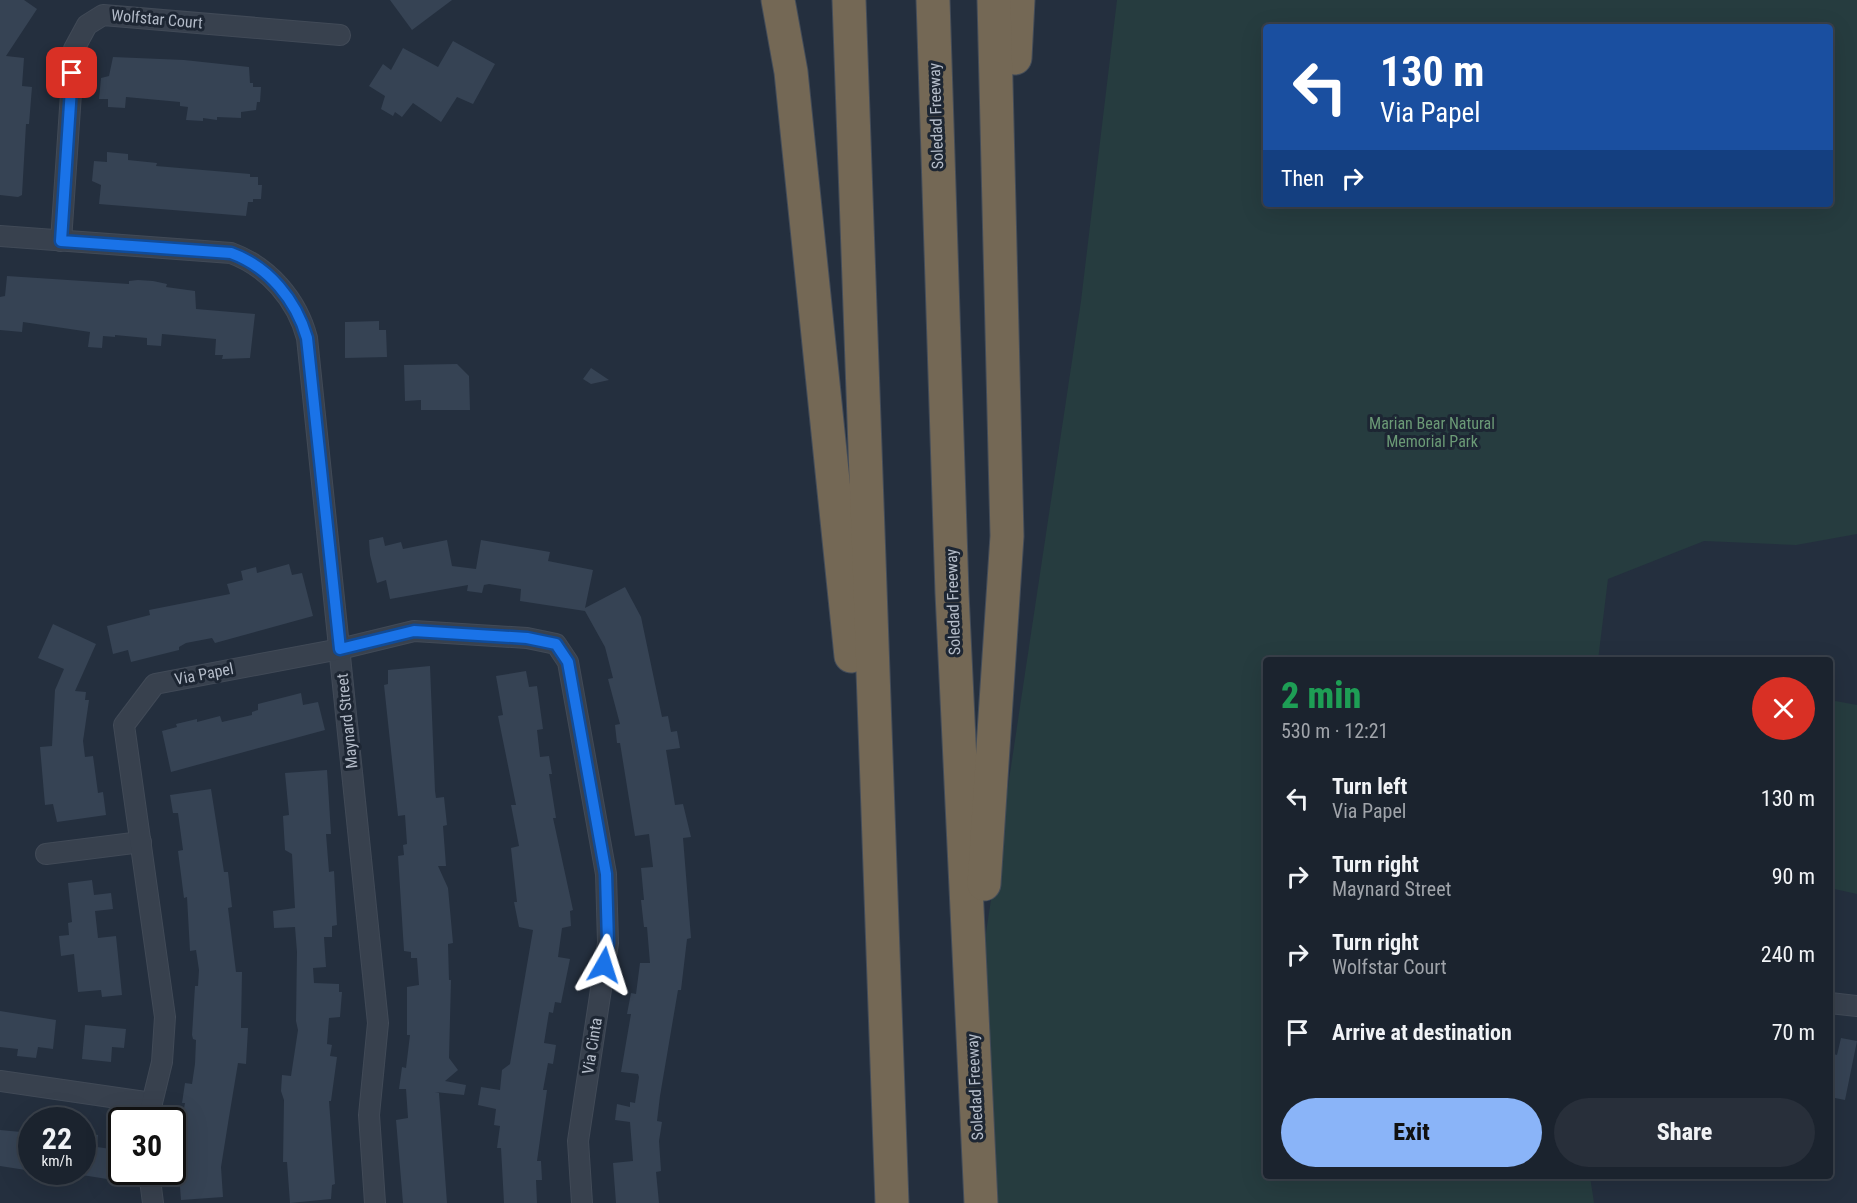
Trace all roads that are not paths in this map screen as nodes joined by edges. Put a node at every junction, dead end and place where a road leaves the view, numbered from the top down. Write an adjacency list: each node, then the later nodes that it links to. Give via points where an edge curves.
1 (778, 0): 18 (highway, via 795,108)
2 (838, 0): 8 (highway)
3 (849, 0): 8 (highway)
4 (933, 0): 19 (highway, Soledad Freeway, via 952,593)
5 (994, 0): 11 (highway)
6 (1018, 0): 11 (highway)
7 (340, 35): 10 (street, Wolfstar Court, via 103,15 87,25 74,49)
8 (855, 201): 18 (highway)
9 (0, 236): 10 (street, Maynard Street)
10 (61, 241): 13 (street, Maynard Street, via 231,253 248,259 289,295 307,338)
11 (1002, 281): 19 (highway, via 1007,536)
12 (556, 644): 13 (street, Via Papel, via 527,638 414,631); 26 (street, Via Cinta, via 568,662 606,874 608,943 578,1141)
13 (340, 649): 14 (street, Via Papel, via 155,684 124,726); 25 (street, Maynard Street, via 378,1023 369,1115)
14 (141, 842): 15 (street); 22 (street, Via Papel, via 165,1017 162,1062)
15 (46, 854)
16 (1833, 1003): 17 (street)
17 (1857, 1006)
18 (884, 1010): 27 (highway)
19 (974, 1051): 28 (highway, Soledad Freeway)
20 (0, 1081): 21 (street)
21 (127, 1107)
22 (152, 1107)
23 (151, 1185): 24 (street)
24 (153, 1203)
25 (375, 1203)
26 (582, 1203)
27 (892, 1203)
28 (981, 1203)

